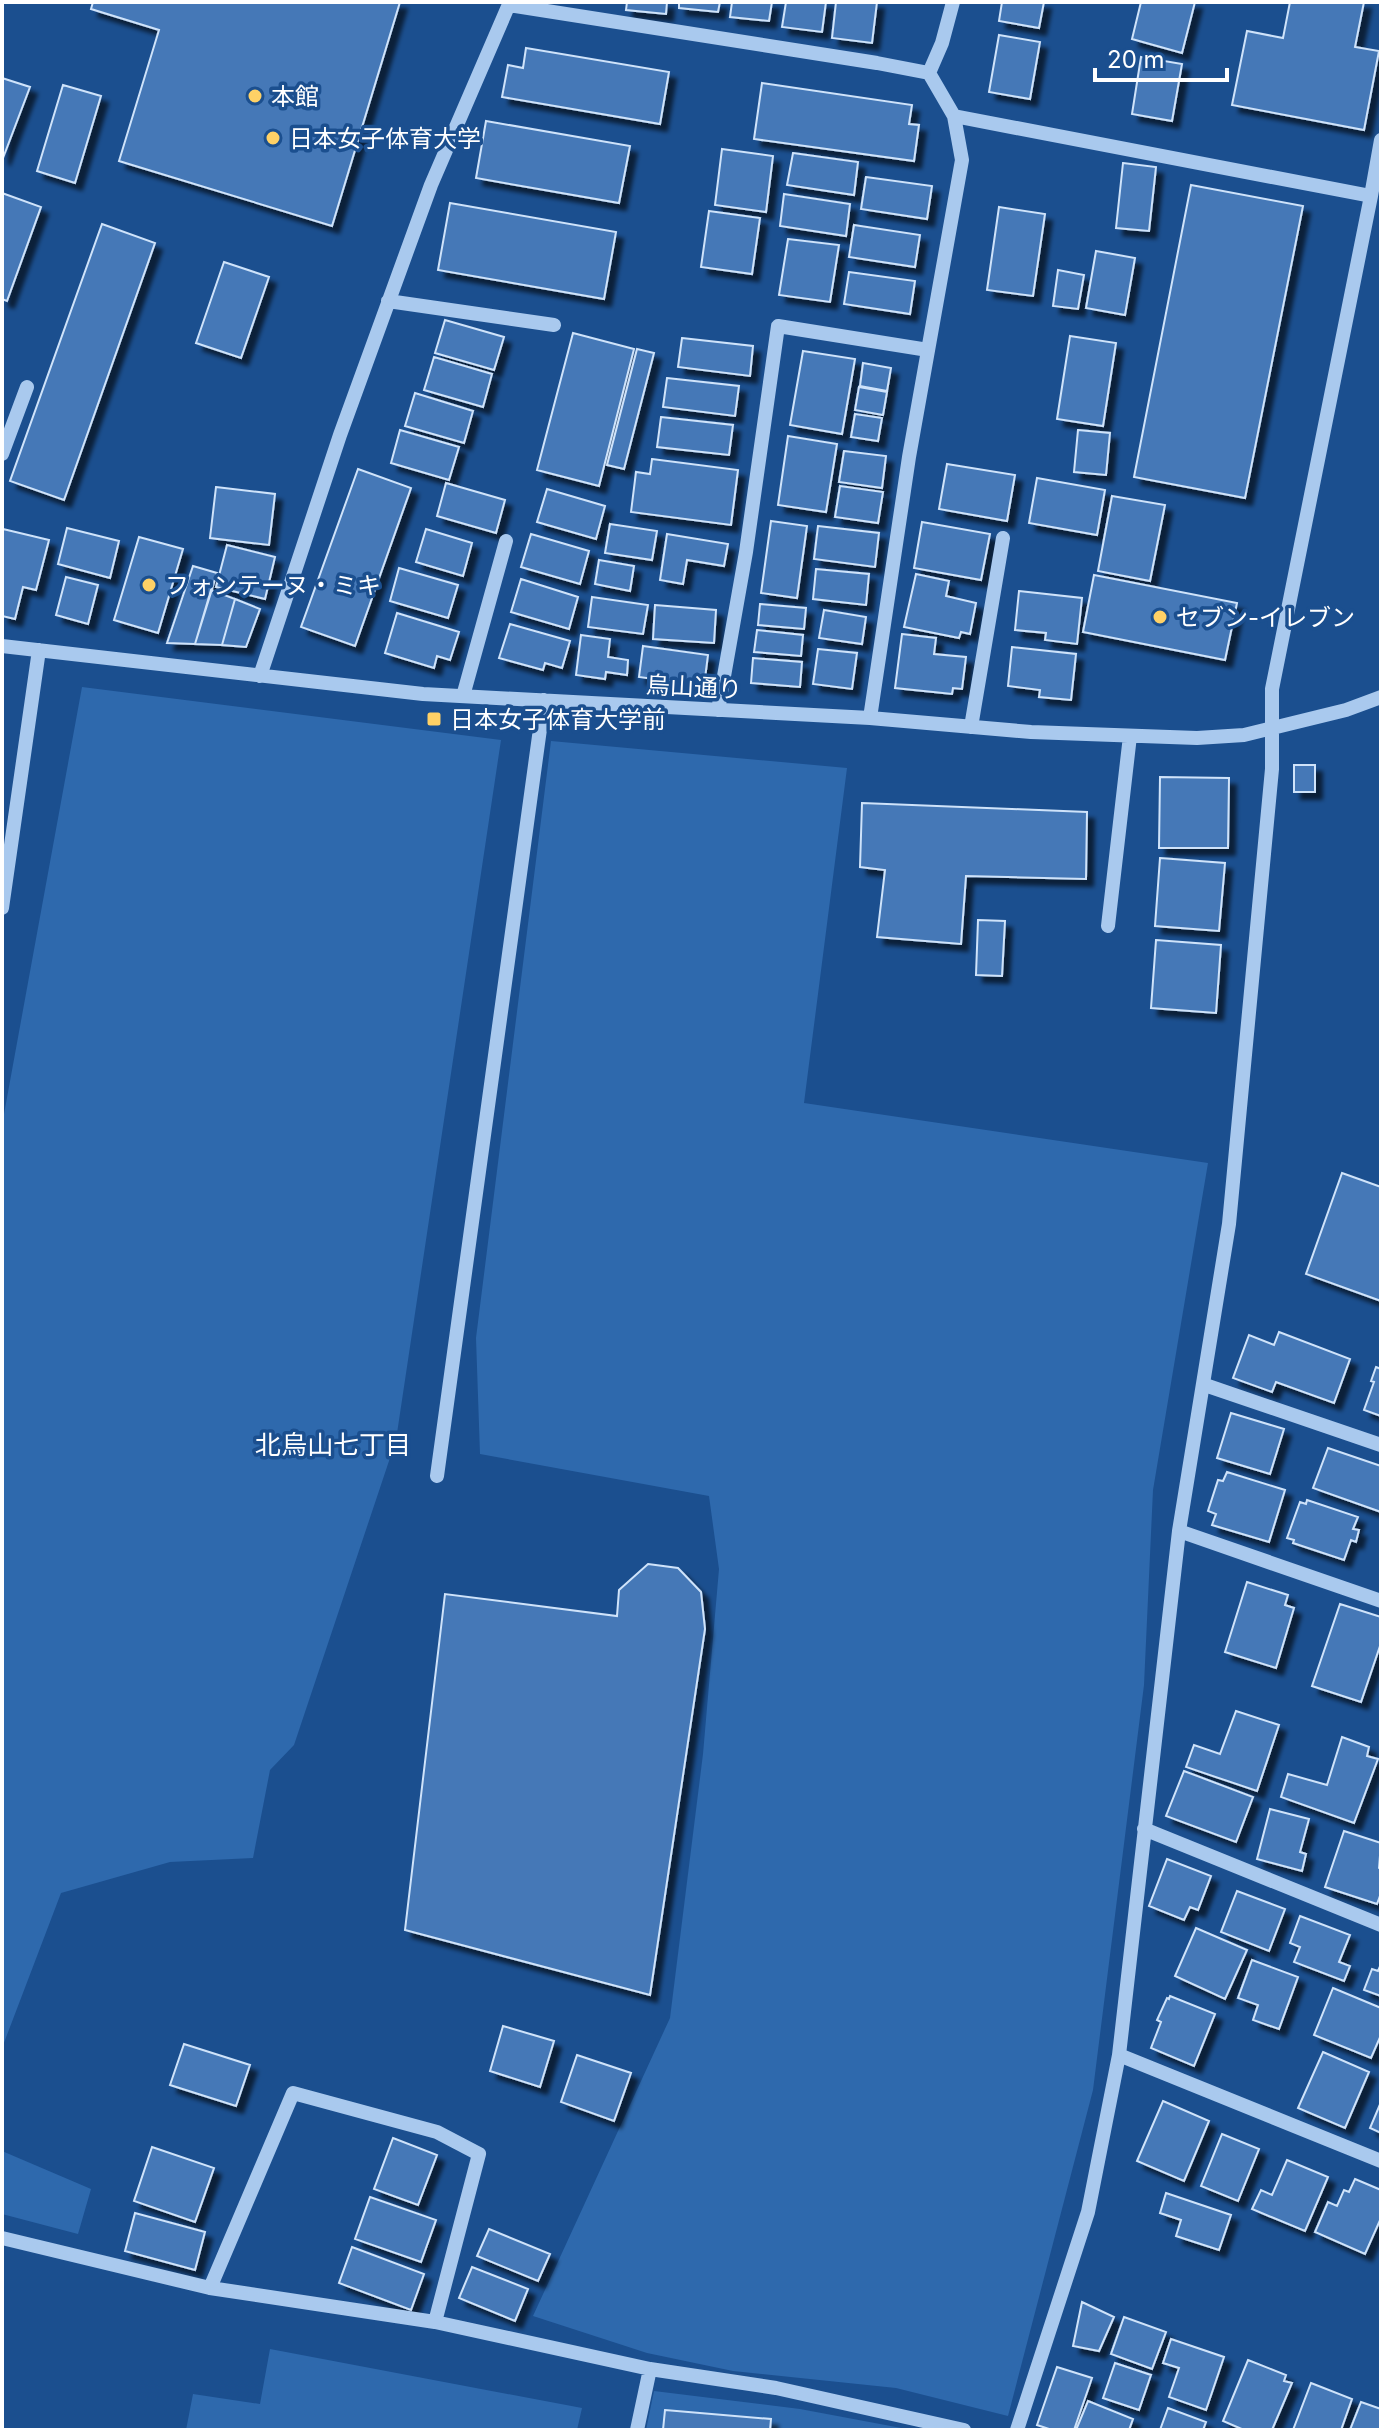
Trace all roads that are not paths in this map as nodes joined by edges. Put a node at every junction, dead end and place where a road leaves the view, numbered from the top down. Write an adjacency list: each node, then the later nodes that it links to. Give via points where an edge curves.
1 (953, 2): 3 (street)
2 (510, 4): 3 (street); 7 (street, via 431,185)
3 (929, 73): 4 (street)
4 (954, 116): 6 (street); 9 (street, via 962,160)
5 (1381, 140): 6 (street)
6 (1371, 196): 23 (street, via 1272,689)
7 (388, 301): 8 (street); 16 (street)
8 (554, 325)
9 (928, 350): 20 (street, via 778,326); 21 (street)
10 (27, 387): 11 (street)
11 (2, 454)
12 (1003, 538): 22 (street)
13 (506, 541): 17 (street)
14 (2, 646): 15 (street, 烏山通り)
15 (39, 650): 16 (street, 烏山通り); 25 (street)
16 (260, 676): 17 (street, 烏山通り)
17 (463, 696): 19 (street, 烏山通り)
18 (1381, 697): 23 (street, 烏山通り)
19 (544, 700): 20 (street, 烏山通り); 29 (street)
20 (718, 710): 21 (street, 烏山通り)
21 (870, 718): 22 (street, 烏山通り)
22 (971, 727): 24 (street, 烏山通り)
23 (1271, 729): 24 (street, 烏山通り, via 1197,738); 27 (street, via 1246,1062)
24 (1130, 736): 26 (street)
25 (2, 908)
26 (1108, 926)
27 (1205, 1385): 28 (street); 30 (street)
28 (1381, 1445)
29 (437, 1476)
30 (1179, 1531): 31 (street); 32 (street)
31 (1381, 1601)
32 (1144, 1829): 33 (street); 34 (street)
33 (1381, 1925)
34 (1119, 2055): 35 (street); 42 (street, via 1088,2212)
35 (1381, 2161)
36 (2, 2238): 37 (street)
37 (210, 2288): 38 (street); 38 (street, via 293,2093 437,2132 479,2154)
38 (435, 2322): 39 (street)
39 (650, 2369): 40 (street); 41 (street, via 776,2388)
40 (637, 2430)
41 (964, 2430)
42 (1017, 2430)

